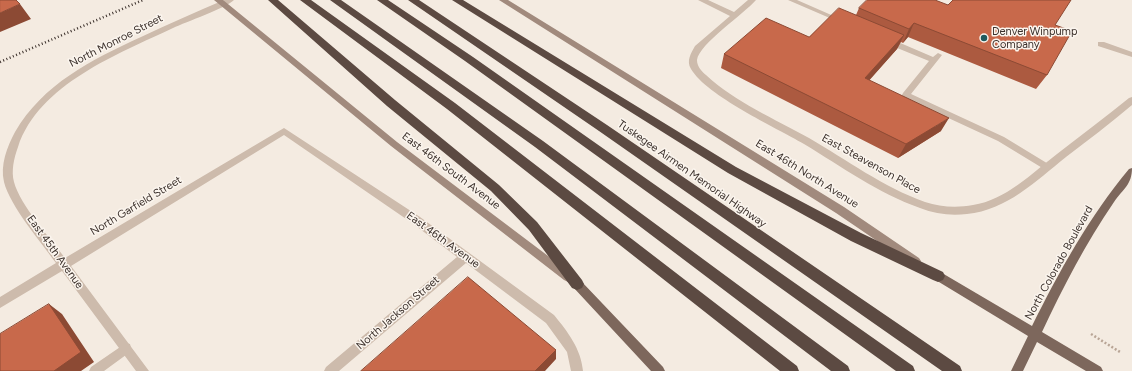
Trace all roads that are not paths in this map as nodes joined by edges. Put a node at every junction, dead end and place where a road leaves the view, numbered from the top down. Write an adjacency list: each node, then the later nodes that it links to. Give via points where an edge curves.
1 (273, 0): 25 (highway, via 391,103 495,188 533,226)
2 (305, 0): 34 (highway, via 451,106)
3 (335, 0): 35 (highway, via 539,144)
4 (382, 0): 36 (highway)
5 (413, 0): 37 (highway, Tuskegee Airmen Memorial Highway)
6 (456, 0): 24 (highway, via 732,170 856,237)
7 (503, 0): 24 (main road, East 46th North Avenue, via 840,210)
8 (702, 0): 12 (street)
9 (752, 0): 12 (street)
10 (791, 0): 13 (lane)
11 (223, 1): 18 (street, North Monroe Street, via 77,72 48,95); 25 (main road, East 46th South Avenue, via 394,144)
12 (735, 15): 20 (street, East Steavenson Place, via 698,48 693,57 694,67 713,86 888,189 928,207 953,211 978,208 1014,192)
13 (850, 25)
14 (878, 37): 20 (lane, via 936,58 906,95 1001,139)
15 (1100, 44): 16 (lane)
16 (1132, 55)
17 (1132, 100): 20 (street, East Steavenson Place)
18 (26, 121): 23 (street, East 45th Avenue, via 13,146 9,180 18,201)
19 (284, 130): 22 (street, East 46th Avenue); 23 (street, North Garfield Street)
20 (1047, 167)
21 (1132, 172): 27 (main road, North Colorado Boulevard, via 1111,198 1084,240)
22 (466, 256): 31 (street, North Jackson Street); 32 (street, East 46th Avenue, via 550,319 569,344)
23 (63, 264): 26 (street, North Garfield Street); 28 (street, East 45th Avenue)
24 (938, 276): 27 (main road, East 46th North Avenue)
25 (578, 284): 33 (main road, East 46th South Avenue)
26 (0, 303)
27 (1035, 334): 38 (main road, North Colorado Boulevard); 39 (main road, East 46th North Avenue)
28 (126, 348): 29 (lane); 30 (street, East 45th Avenue)
29 (94, 371)
30 (143, 371)
31 (330, 371)
32 (577, 371)
33 (659, 371)
34 (792, 371)
35 (843, 371)
36 (908, 371)
37 (955, 371)
38 (1018, 371)
39 (1097, 371)

